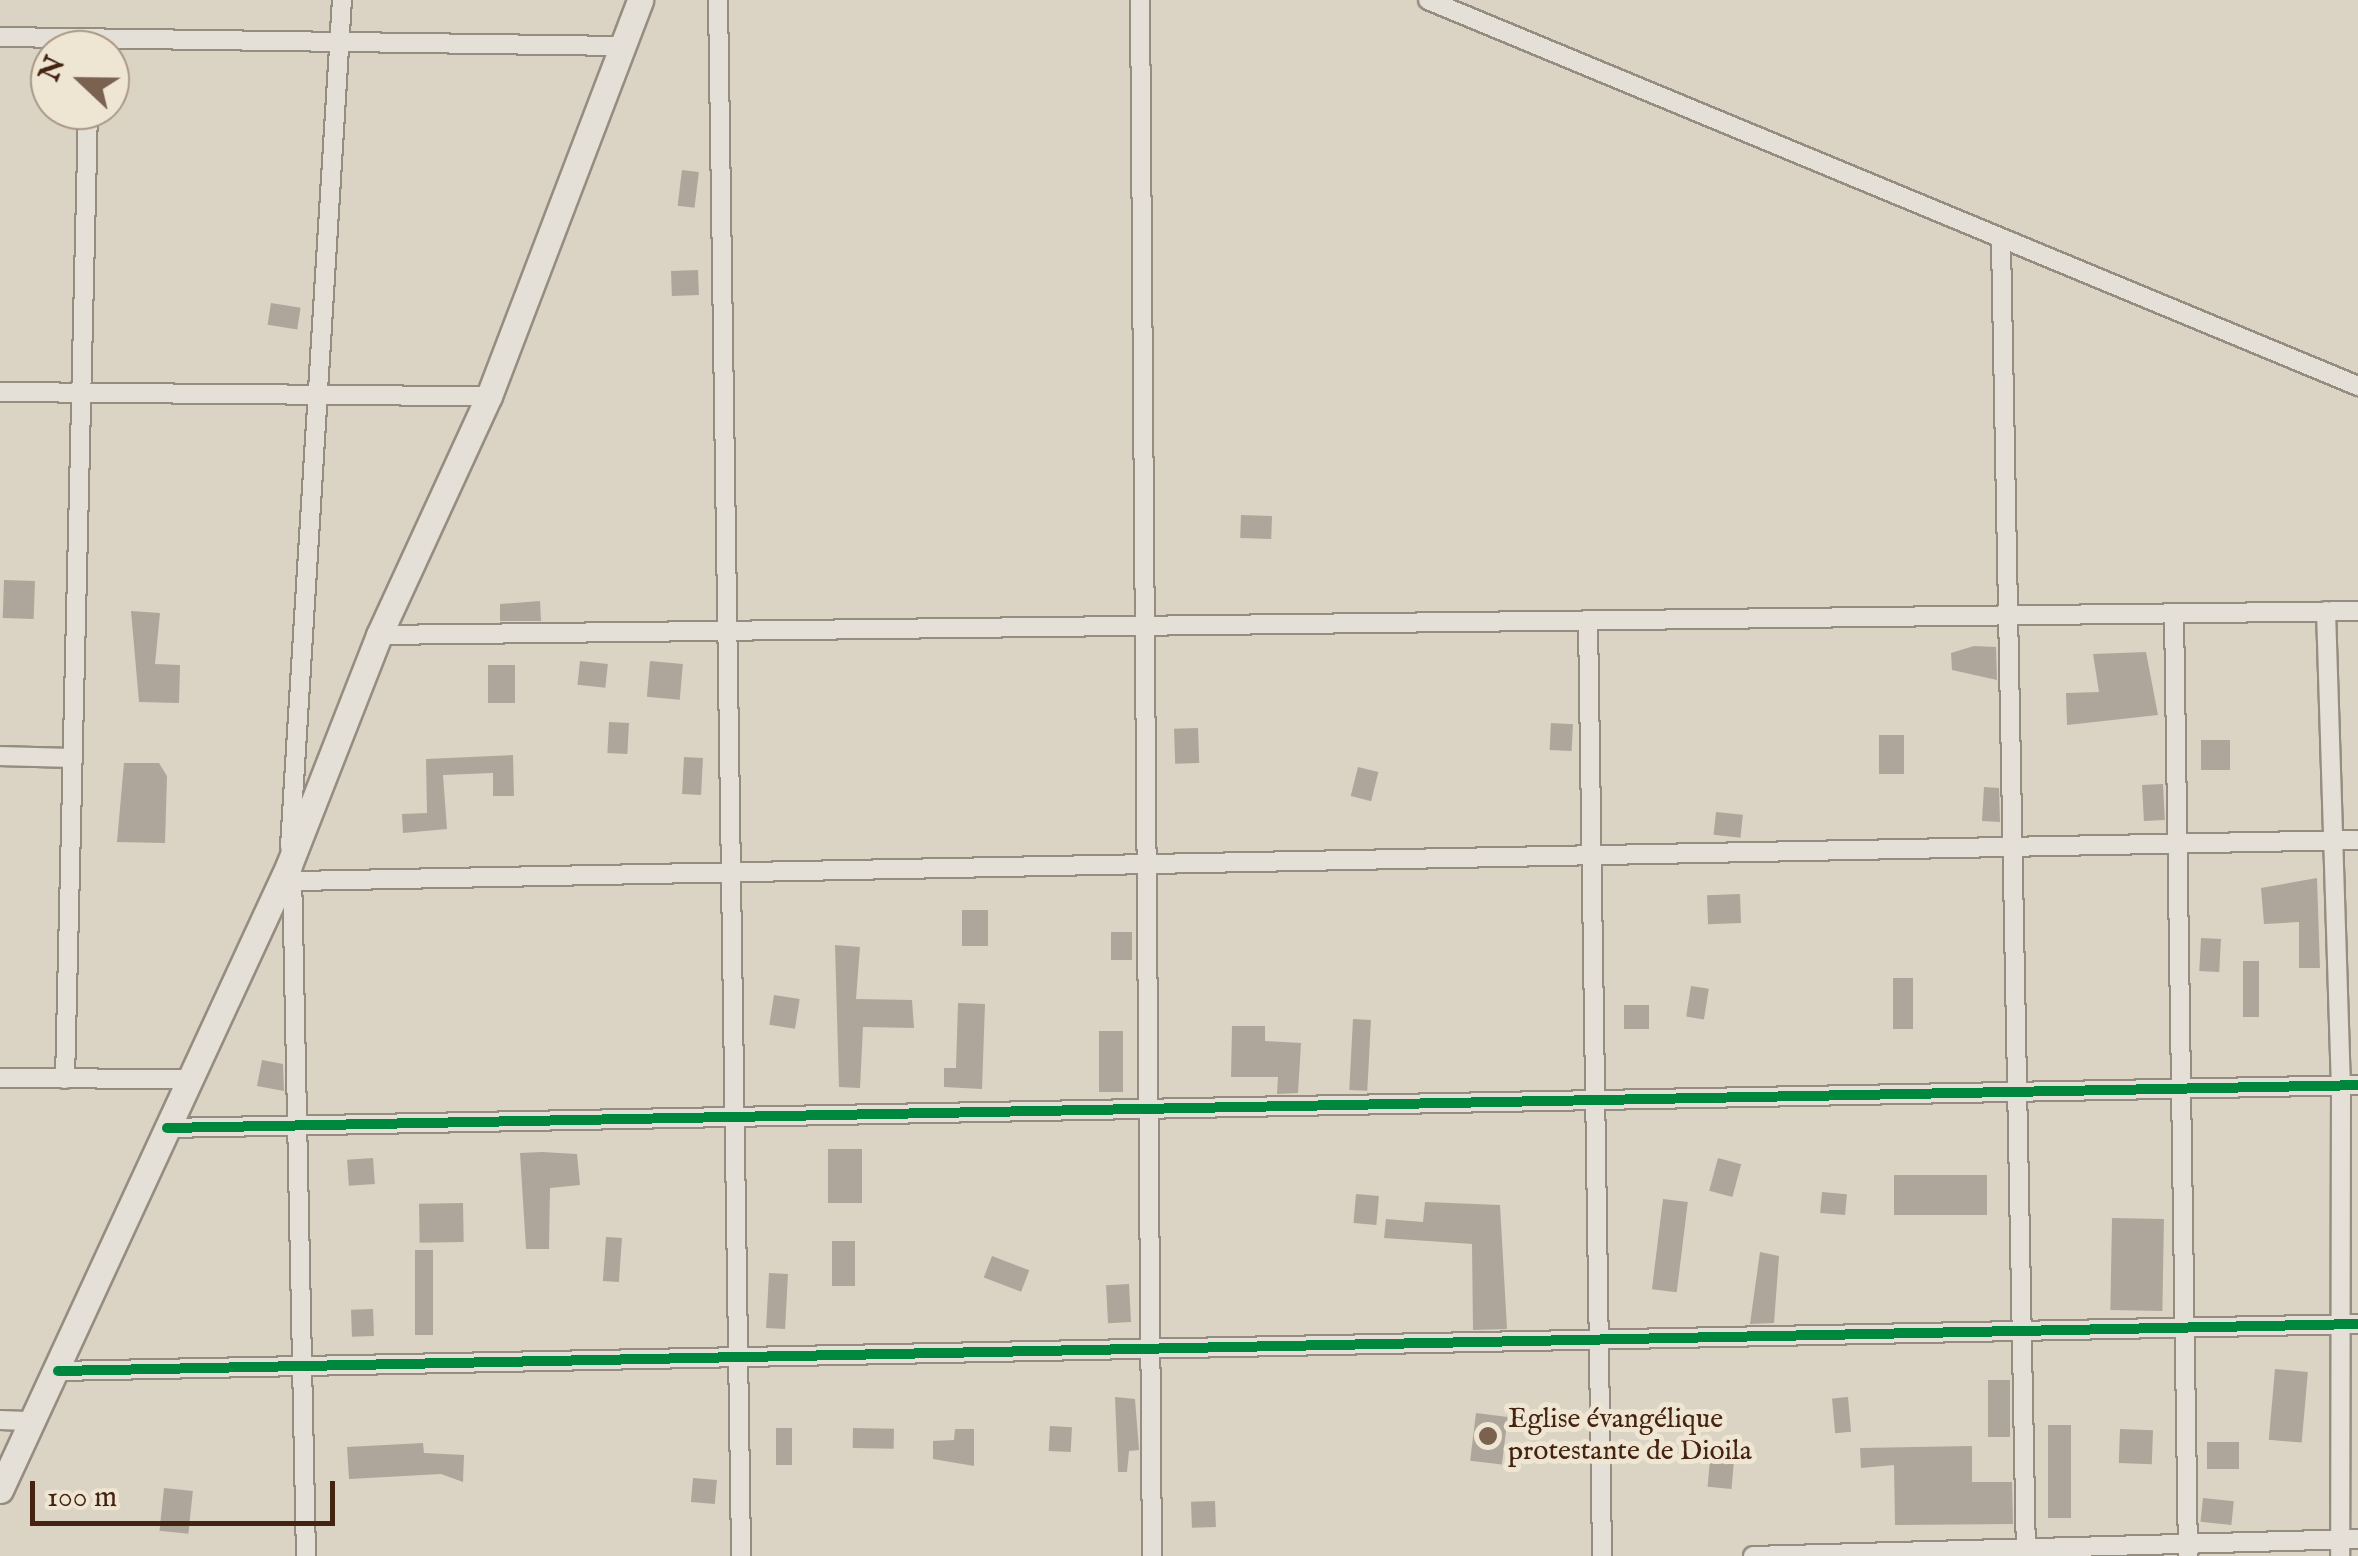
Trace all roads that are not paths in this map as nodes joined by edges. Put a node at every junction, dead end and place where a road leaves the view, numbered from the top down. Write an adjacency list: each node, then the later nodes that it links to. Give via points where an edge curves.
1 (342, 0): 8 (street)
2 (640, 0): 10 (street)
3 (718, 0): 24 (street)
4 (1140, 0): 23 (street)
5 (1428, 0): 12 (street)
6 (0, 38): 7 (street)
7 (30, 40)
8 (340, 42): 9 (street); 10 (street); 16 (street)
9 (130, 44)
10 (622, 46): 17 (street)
11 (88, 130): 15 (street)
12 (2002, 242): 13 (street); 21 (street)
13 (2358, 386)
14 (0, 392): 15 (street)
15 (82, 392): 16 (street); 27 (street)
16 (318, 394): 17 (street); 35 (street)
17 (489, 396): 25 (street)
18 (2358, 611): 19 (street)
19 (2326, 612): 20 (street); 29 (street)
20 (2174, 613): 21 (street); 30 (street)
21 (2010, 615): 22 (street); 31 (street)
22 (1588, 620): 23 (street); 32 (street)
23 (1144, 626): 24 (street); 33 (street)
24 (728, 631): 25 (street); 34 (street)
25 (378, 635): 35 (street)
26 (0, 756): 27 (street)
27 (73, 758): 37 (street)
28 (2358, 840): 29 (street)
29 (2333, 842): 30 (street); 39 (street)
30 (2177, 843): 31 (street); 40 (street)
31 (2015, 846): 32 (street); 41 (street)
32 (1592, 855): 33 (street); 42 (street)
33 (1146, 864): 34 (street); 43 (street)
34 (731, 872): 35 (street); 44 (street)
35 (293, 873): 38 (street); 45 (street)
36 (0, 1078): 37 (street)
37 (66, 1079): 38 (street)
38 (190, 1079): 46 (street)
39 (2349, 1086): 40 (street); 48 (street)
40 (2181, 1088): 41 (street); 49 (street)
41 (2018, 1092): 42 (street); 50 (street)
42 (1596, 1100): 43 (street); 51 (street)
43 (1148, 1109): 44 (street); 52 (street)
44 (734, 1117): 45 (street); 53 (street)
45 (300, 1126): 46 (street); 54 (street)
46 (167, 1128): 55 (street)
47 (2358, 1324): 48 (street)
48 (2338, 1325): 49 (street); 59 (street)
49 (2185, 1329): 50 (street); 60 (street)
50 (2022, 1332): 51 (street); 61 (street)
51 (1599, 1340): 52 (street); 65 (street)
52 (1150, 1349): 53 (street); 64 (street)
53 (738, 1358): 54 (street); 63 (street)
54 (304, 1366): 55 (street); 62 (street)
55 (58, 1371): 57 (street)
56 (0, 1420): 57 (street)
57 (33, 1421): 58 (street)
58 (0, 1490)
59 (2346, 1545): 60 (street)
60 (2188, 1552): 61 (street)
61 (2026, 1553): 66 (street)
62 (306, 1556)
63 (741, 1556)
64 (1152, 1556)
65 (1602, 1556)
66 (1753, 1556)

